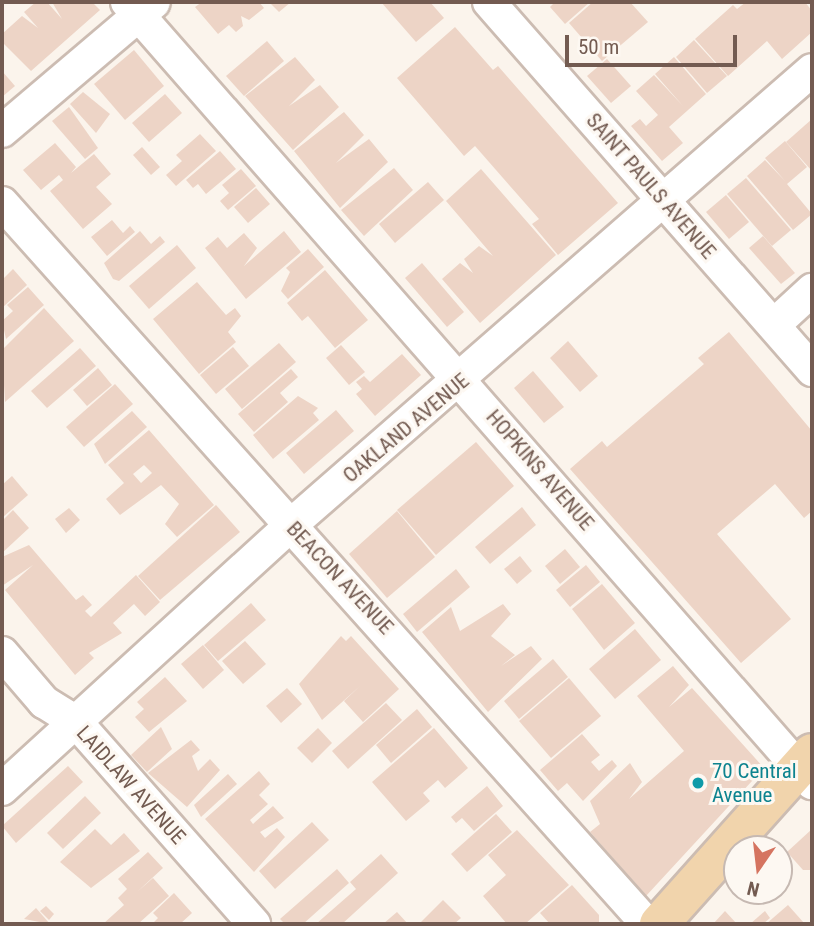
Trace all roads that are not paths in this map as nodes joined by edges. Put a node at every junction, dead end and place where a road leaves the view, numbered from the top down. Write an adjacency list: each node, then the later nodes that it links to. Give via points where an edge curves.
1 (489, 2): 5 (street, SAINT PAULS AVENUE)
2 (140, 6): 4 (street); 10 (street, HOPKINS AVENUE)
3 (812, 70): 5 (street, OAKLAND AVENUE)
4 (2, 131)
5 (663, 199): 8 (street, SAINT PAULS AVENUE); 10 (street, OAKLAND AVENUE)
6 (2, 203): 11 (street, BEACON AVENUE, via 269,506)
7 (812, 290): 8 (street)
8 (774, 325): 9 (street, SAINT PAULS AVENUE)
9 (812, 370)
10 (462, 380): 11 (street, OAKLAND AVENUE); 14 (street, HOPKINS AVENUE)
11 (292, 524): 13 (street, OAKLAND AVENUE); 17 (street, BEACON AVENUE)
12 (2, 653): 13 (street, LAIDLAW AVENUE, via 44,702)
13 (77, 723): 15 (street, OAKLAND AVENUE); 16 (street, LAIDLAW AVENUE)
14 (808, 768): 18 (main road)
15 (2, 789)
16 (254, 924)
17 (647, 924)
18 (660, 924)

